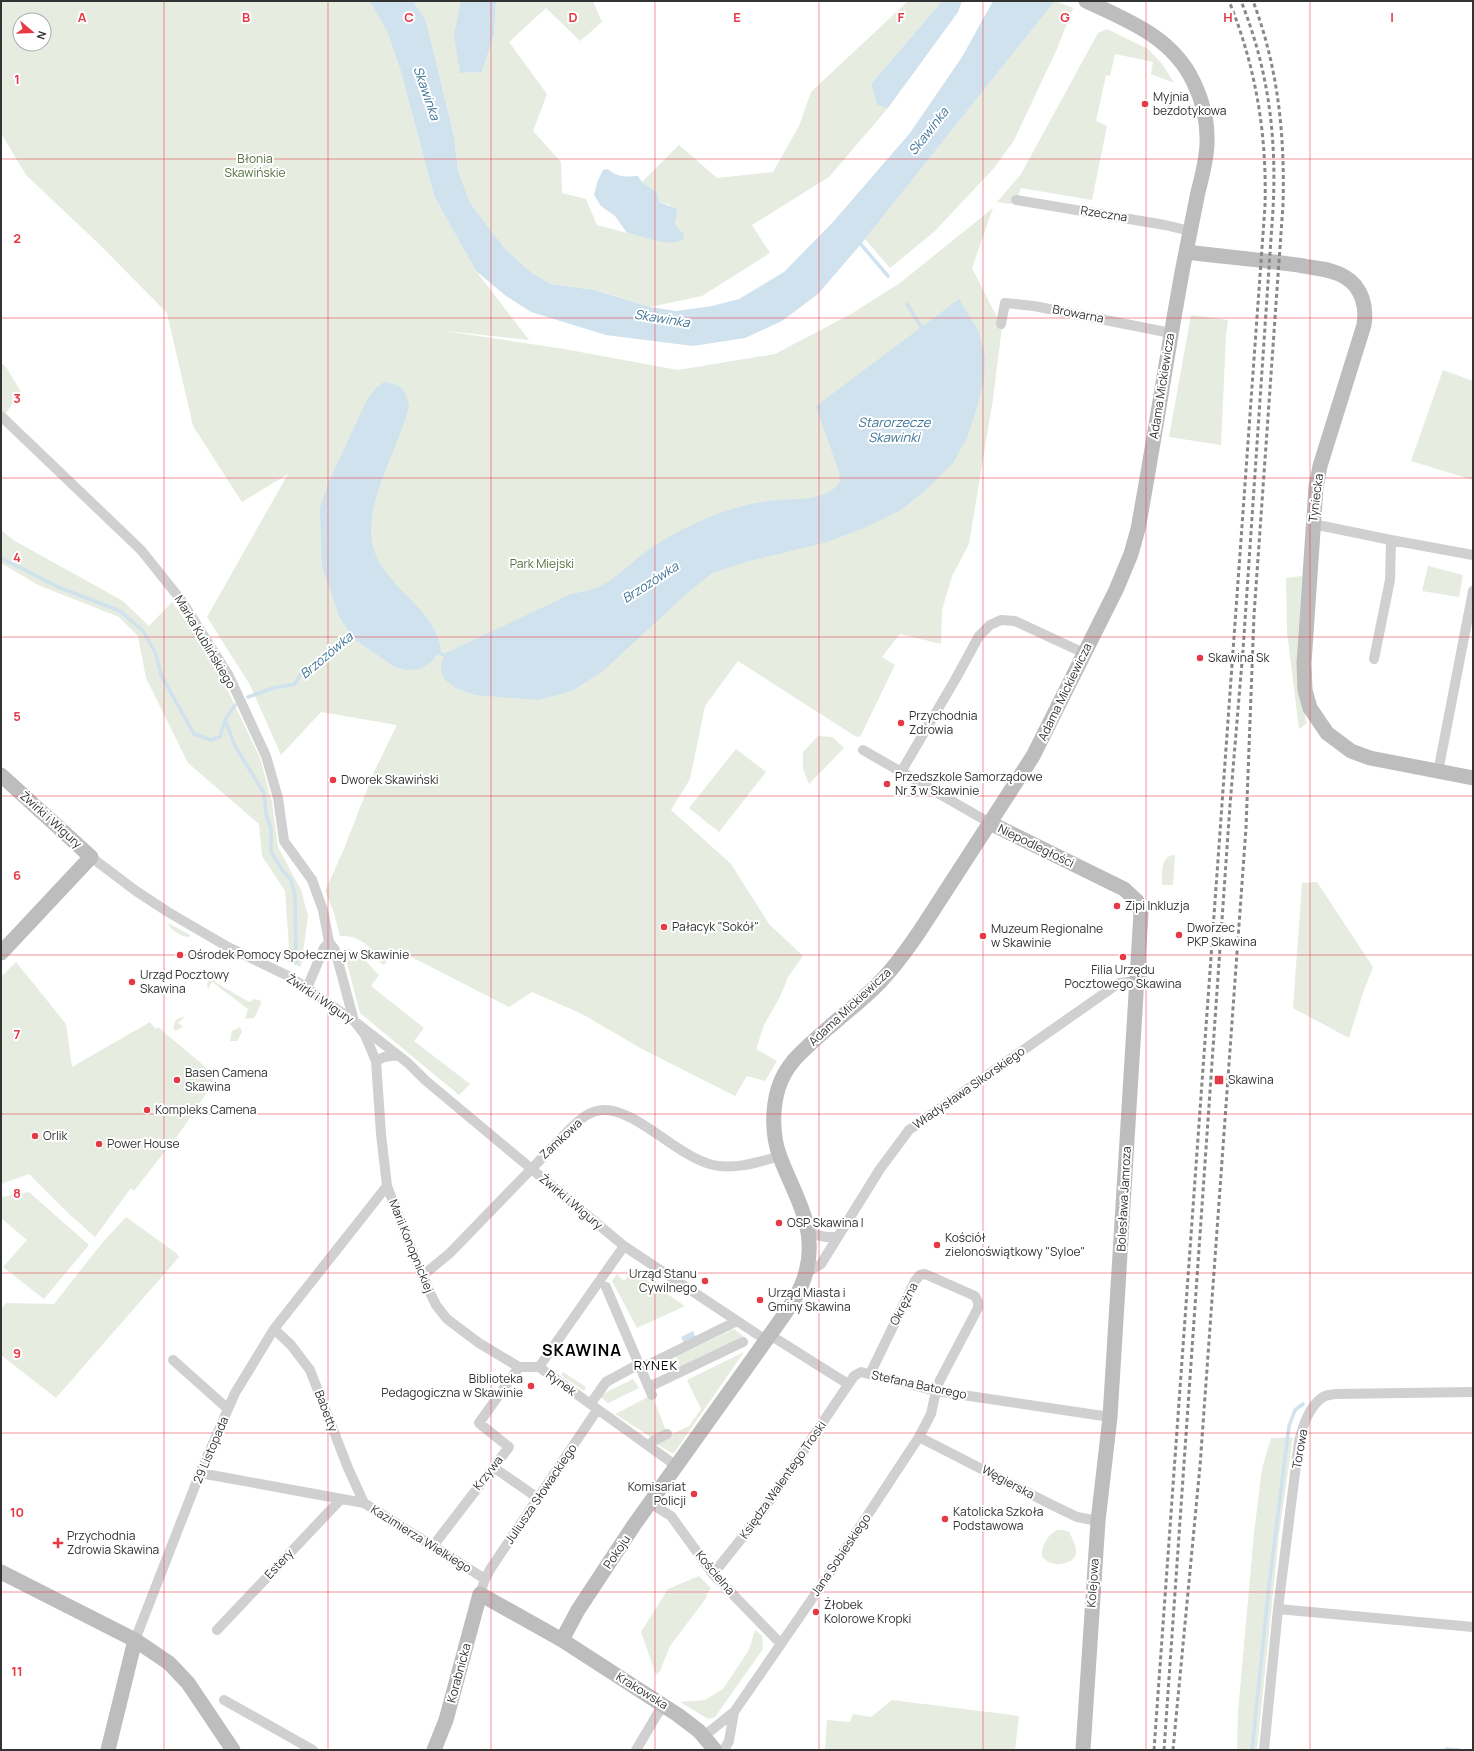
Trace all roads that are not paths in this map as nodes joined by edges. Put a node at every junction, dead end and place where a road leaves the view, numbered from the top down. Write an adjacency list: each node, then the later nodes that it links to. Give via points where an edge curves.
1 (1093, 4): 3 (street, Adama Mickiewicza, via 1136,24 1158,39 1178,58 1195,86 1206,118 1207,145)
2 (1016, 200): 3 (street, Rzeczna, via 1158,223)
3 (1190, 231): 4 (street, Adama Mickiewicza)
4 (1186, 252): 6 (street, Adama Mickiewicza); 8 (street, Tyniecka, via 1328,270 1351,281 1360,294 1365,308 1364,325 1320,466)
5 (1001, 324): 6 (street, Browarna, via 1005,303 1034,306)
6 (1171, 333): 12 (street, Adama Mickiewicza, via 1135,542 1121,579)
7 (1, 416): 21 (street, Marka Kublińskiego, via 141,550 181,600 229,676 266,756 278,798 284,842 312,880 323,910)
8 (1312, 524): 9 (street); 16 (street, Tyniecka, via 1304,679 1310,708 1327,733 1351,752)
9 (1392, 540): 10 (street); 13 (street, via 1390,580)
10 (1473, 555)
11 (1473, 591): 16 (street)
12 (1084, 653): 15 (street, via 1015,621 1001,620 990,625 978,636); 19 (street, Adama Mickiewicza, via 1033,756)
13 (1374, 659)
14 (863, 750): 15 (street, Niepodległości)
15 (901, 772): 19 (street, Niepodległości)
16 (1438, 772): 18 (street, Tyniecka)
17 (1, 774): 20 (street, Żwirki i Wigury)
18 (1473, 778)
19 (990, 823): 23 (street, Niepodległości, via 1124,889 1134,897 1141,913); 28 (street, Adama Mickiewicza, via 891,970 789,1065 780,1083 774,1105 774,1132)
20 (91, 856): 22 (street); 24 (street, Żwirki i Wigury, via 168,912)
21 (329, 942): 24 (street); 25 (street, Marka Kublińskiego, via 335,950)
22 (1, 953)
23 (1138, 981): 32 (street, Władysława Sikorskiego, via 1119,982 909,1130 888,1157); 52 (street, Bolesława Jamroza)
24 (307, 988): 25 (street, Żwirki i Wigury)
25 (354, 1021): 26 (street, Żwirki i Wigury); 27 (street, Marii Konopnickiej, via 365,1035)
26 (398, 1056): 27 (street, via 384,1057); 29 (street, Żwirki i Wigury)
27 (376, 1061): 30 (street, Marii Konopnickiej)
28 (780, 1156): 29 (street, Zamkowa, via 758,1163 714,1165 688,1155 630,1118 603,1110 578,1121); 31 (street, Adama Mickiewicza, via 804,1211)
29 (531, 1169): 33 (street, Żwirki i Wigury); 35 (street, Zamkowa, via 486,1217)
30 (387, 1186): 35 (street, Marii Konopnickiej); 38 (street, 29 Listopada)
31 (808, 1233): 32 (street); 34 (street, Adama Mickiewicza, via 809,1255)
32 (837, 1237): 34 (street, Władysława Sikorskiego, via 821,1264)
33 (624, 1246): 39 (street); 44 (street, Rynek)
34 (806, 1273): 39 (street, Adama Mickiewicza, via 792,1303)
35 (422, 1276): 43 (street, Marii Konopnickiej, via 439,1310 447,1319 478,1343)
36 (606, 1287): 42 (street)
37 (733, 1323): 42 (street, via 648,1365)
38 (274, 1329): 50 (street, 29 Listopada); 61 (street, Babetty, via 295,1349 310,1370)
39 (768, 1337): 46 (street); 56 (street)
40 (743, 1342): 42 (street, via 650,1391)
41 (173, 1360): 50 (street)
42 (639, 1364): 49 (street, via 606,1382)
43 (519, 1367): 44 (street); 57 (street, Krzywa, via 479,1423 509,1447)
44 (540, 1367): 51 (street, Rynek)
45 (870, 1374): 46 (street, Stefana Batorego, via 861,1372); 47 (street, Stefana Batorego); 47 (street, Okrężna, via 915,1281 920,1275 925,1274 975,1296 978,1302 973,1321)
46 (848, 1384): 66 (street, Księdza Walentego Troski, via 758,1518)
47 (936, 1391): 52 (street, Stefana Batorego); 54 (street, Jana Sobieskiego, via 931,1414)
48 (1473, 1392): 69 (street, Torowa, via 1335,1394 1323,1396 1313,1407 1304,1424 1299,1442)
49 (594, 1398)
50 (228, 1409): 58 (street, 29 Listopada)
51 (598, 1410): 56 (street, Rynek); 59 (street, Juliusza Słowackiego)
52 (1110, 1417): 63 (street, Kolejowa)
53 (667, 1434): 55 (street)
54 (920, 1437): 63 (street, Węgierska, via 1077,1517); 74 (street, Jana Sobieskiego)
55 (653, 1441)
56 (676, 1465): 62 (street, Pokoju)
57 (493, 1467): 59 (street); 64 (street, Krzywa)
58 (200, 1474): 60 (street, Kazimierza Wielkiego); 72 (street, 29 Listopada)
59 (538, 1498): 67 (street, Juliusza Słowackiego)
60 (341, 1499): 61 (street, Kazimierza Wielkiego); 71 (street, Estery)
61 (364, 1503): 64 (street, Kazimierza Wielkiego)
62 (650, 1503): 66 (street, Kościelna, via 671,1516); 73 (street, Pokoju, via 578,1610)
63 (1098, 1521): 86 (street, Kolejowa)
64 (433, 1546): 67 (street, Kazimierza Wielkiego)
65 (1, 1572): 72 (street)
66 (713, 1574): 74 (street, Kościelna)
67 (485, 1579): 68 (street, Kazimierza Wielkiego)
68 (480, 1594): 73 (street); 82 (street, Korabnicka, via 446,1720)
69 (1278, 1609): 70 (street); 87 (street, Torowa)
70 (1473, 1627)
71 (217, 1630)
72 (135, 1640): 79 (street, 29 Listopada); 80 (street, via 169,1663 188,1683)
73 (562, 1640): 76 (street, Krakowska)
74 (781, 1644): 77 (street, Jana Sobieskiego)
75 (224, 1700): 81 (street)
76 (664, 1706): 78 (street, Krakowska, via 689,1722); 83 (street)
77 (734, 1712): 78 (street, Jana Sobieskiego); 85 (street, Jana Sobieskiego)
78 (704, 1736): 84 (street, Krakowska)
79 (108, 1750)
80 (233, 1750)
81 (313, 1750)
82 (434, 1750)
83 (636, 1750)
84 (715, 1750)
85 (724, 1750)
86 (1083, 1750)
87 (1264, 1750)

